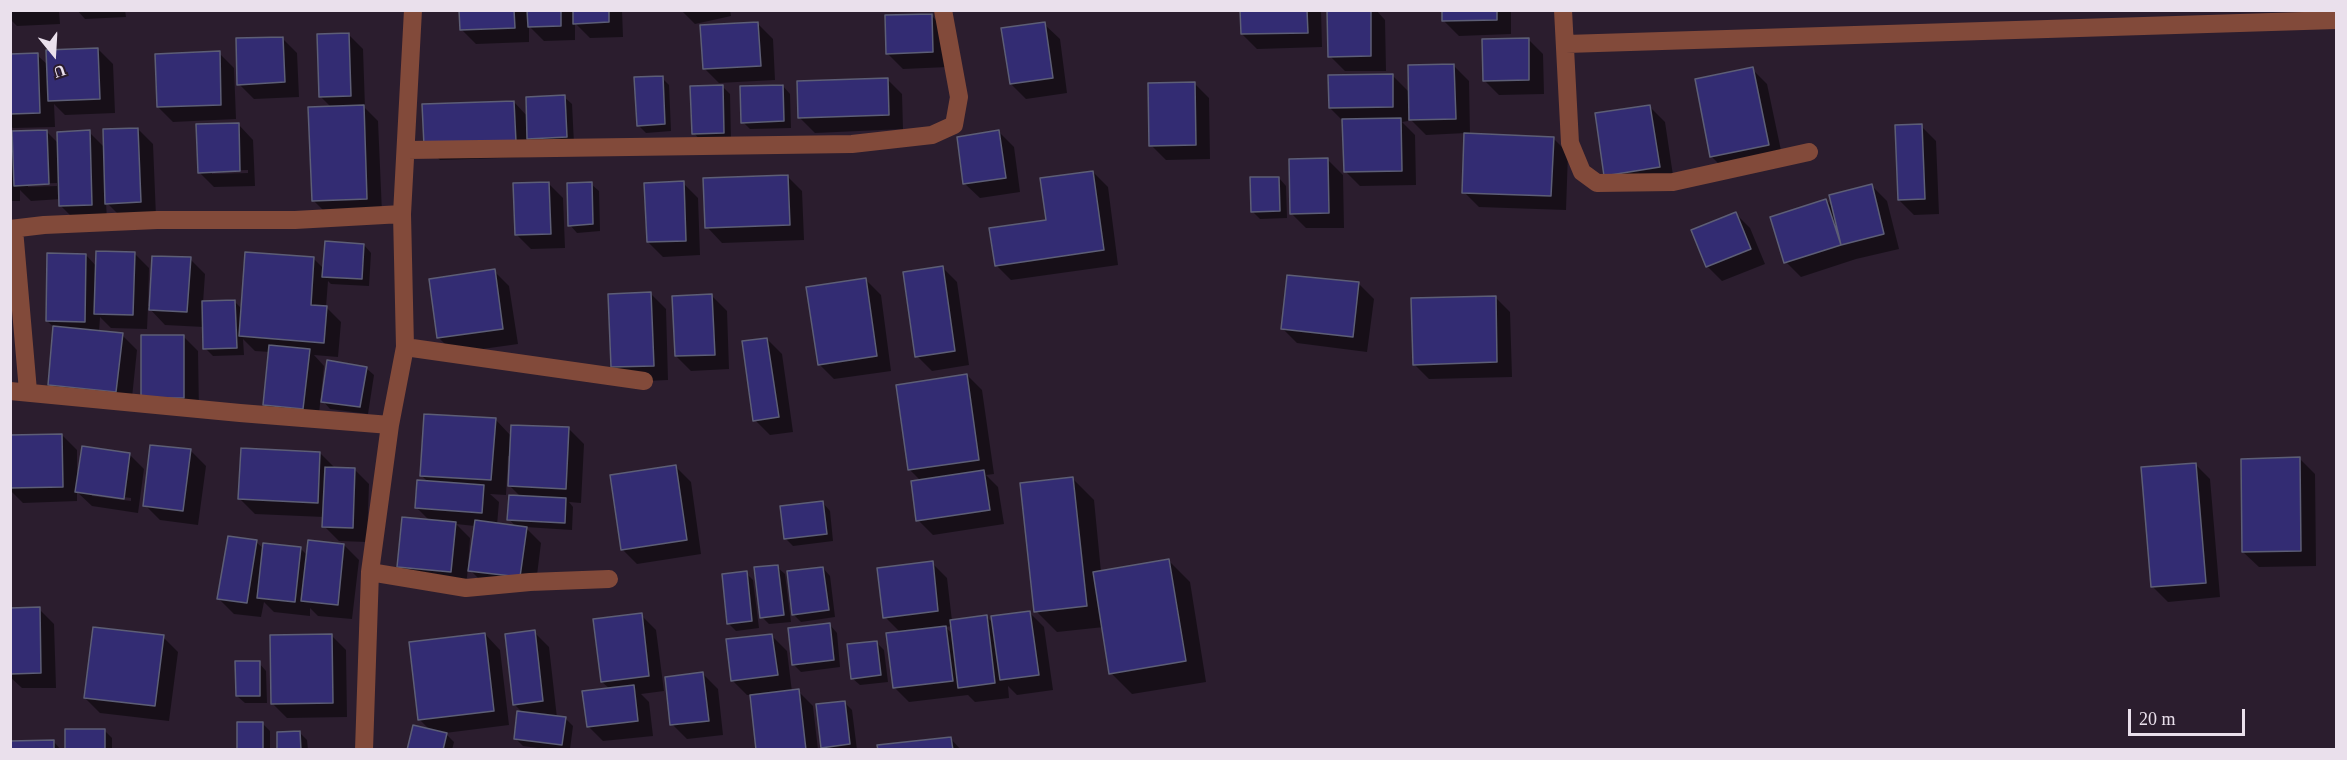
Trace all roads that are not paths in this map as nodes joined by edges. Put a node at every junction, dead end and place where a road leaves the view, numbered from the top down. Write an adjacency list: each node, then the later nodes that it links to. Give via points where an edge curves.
1 (413, 10): 6 (street)
2 (942, 10): 6 (street, via 959,97 954,125 932,135 852,144)
3 (1563, 10): 5 (street)
4 (2337, 20): 5 (street)
5 (1566, 44): 7 (street, via 1570,143 1582,172 1597,183 1672,182)
6 (407, 150): 8 (street)
7 (1809, 152)
8 (402, 214): 9 (street, via 296,220 157,220); 10 (street)
9 (12, 229): 12 (street)
10 (405, 347): 11 (street); 13 (street)
11 (644, 381)
12 (19, 391): 13 (street)
13 (390, 425): 14 (street)
14 (370, 572): 15 (street, via 466,588); 16 (street)
15 (609, 579)
16 (364, 750)

